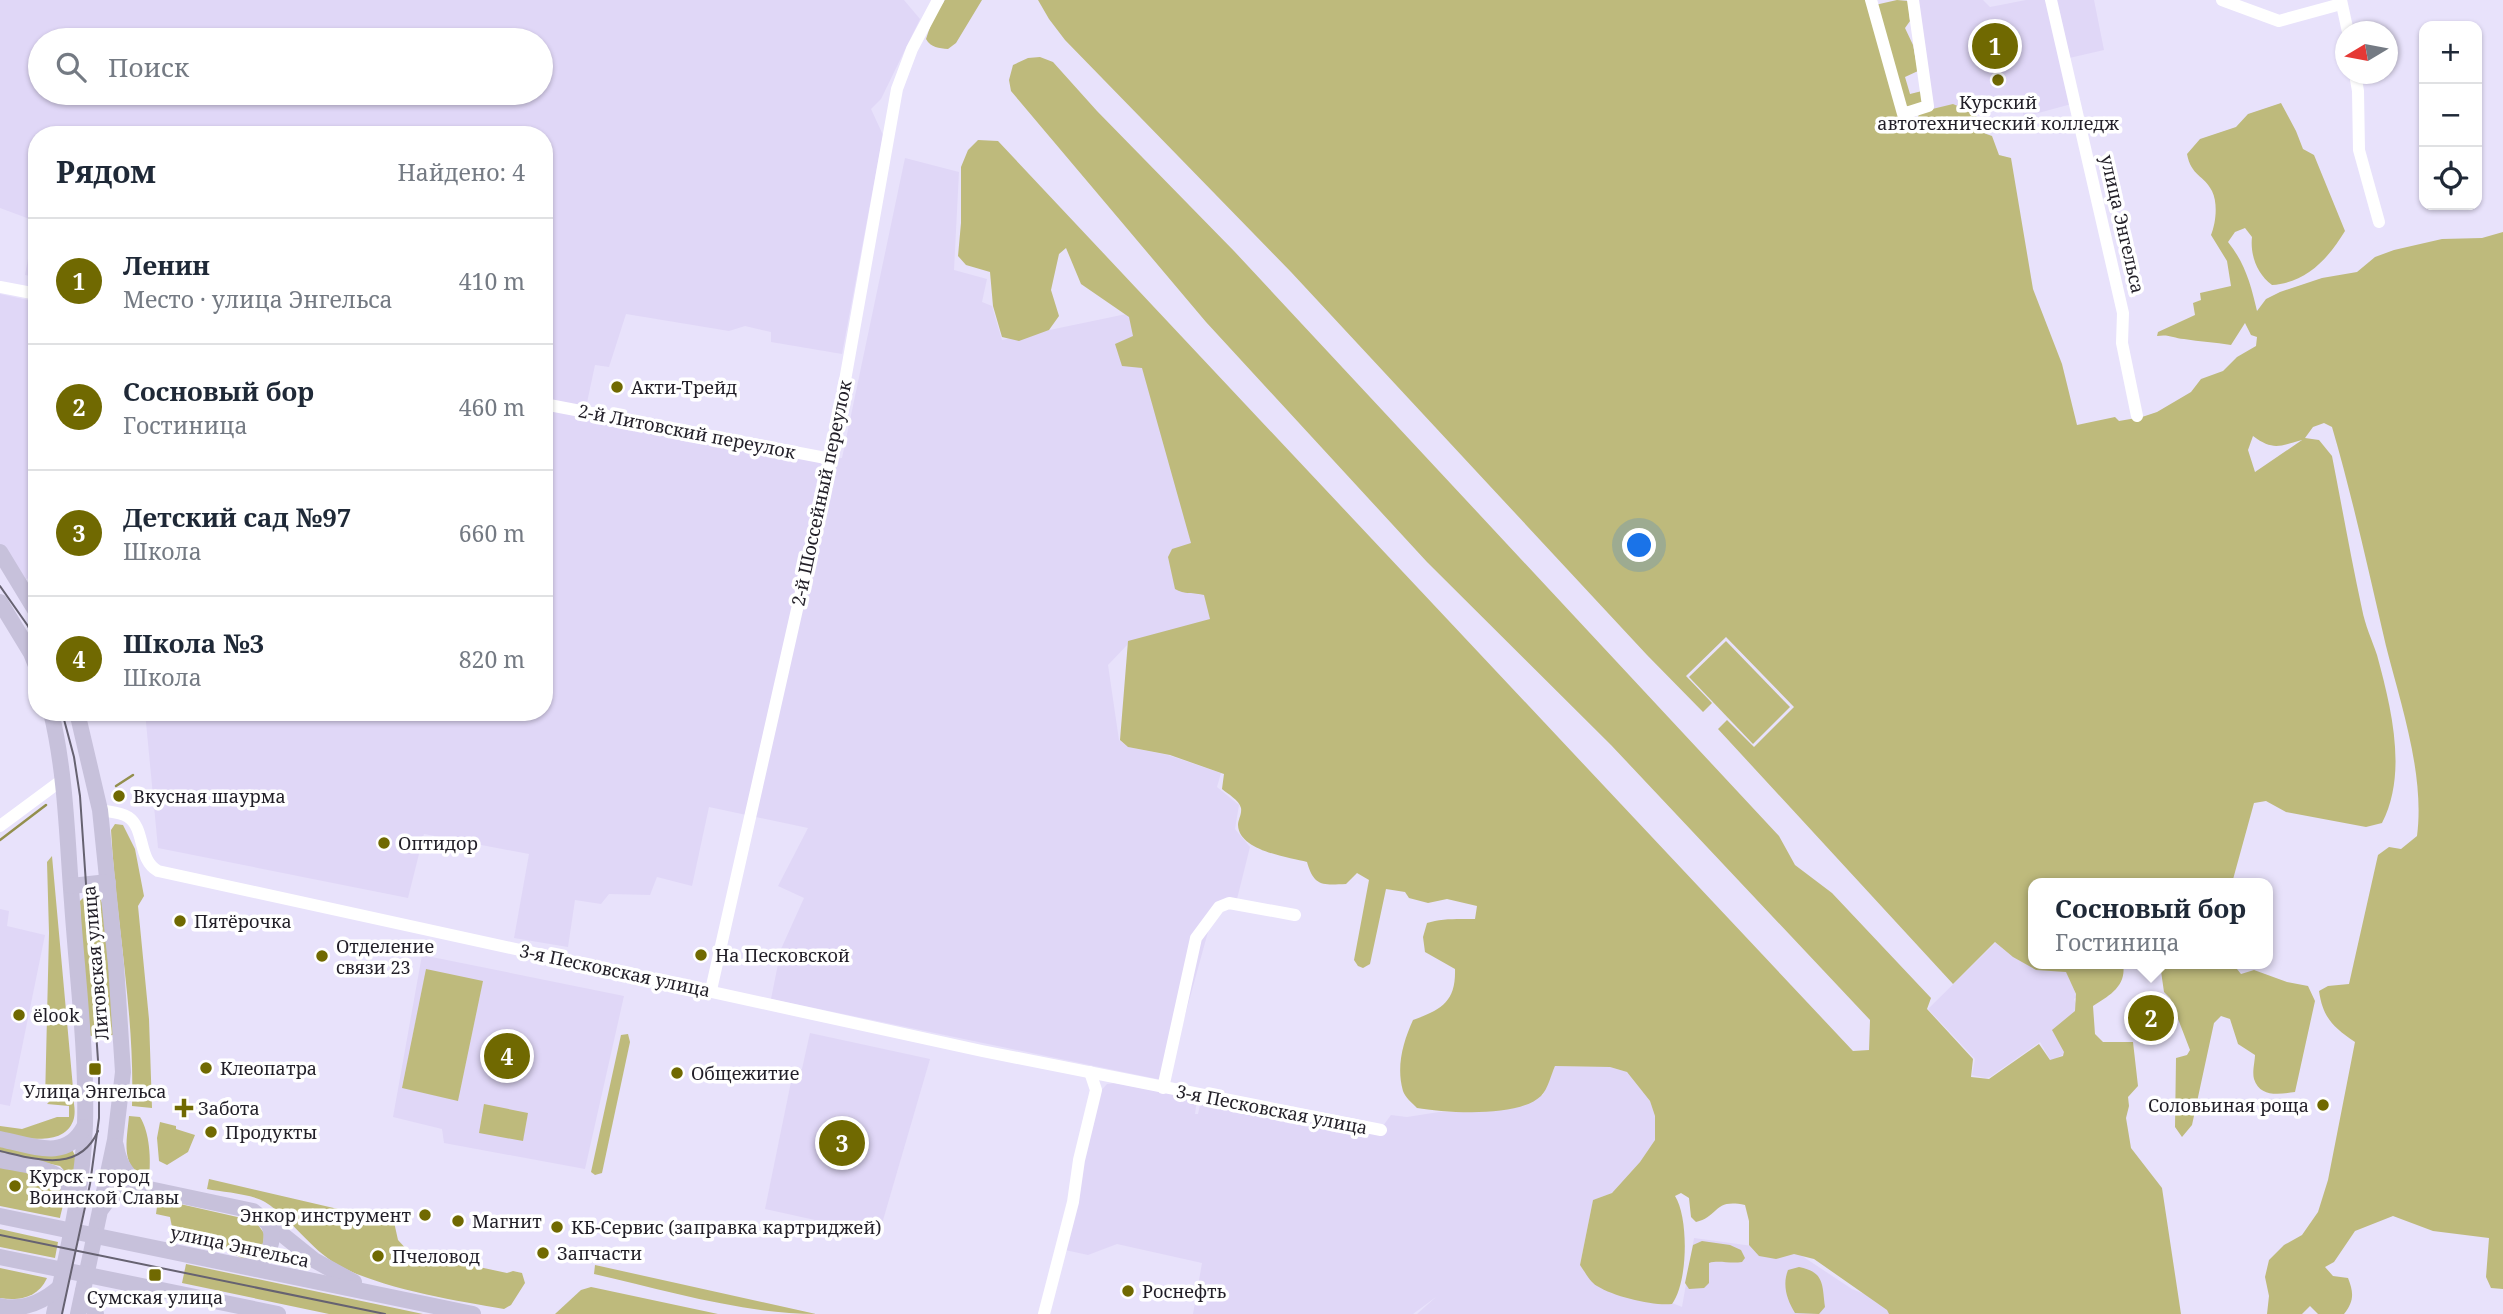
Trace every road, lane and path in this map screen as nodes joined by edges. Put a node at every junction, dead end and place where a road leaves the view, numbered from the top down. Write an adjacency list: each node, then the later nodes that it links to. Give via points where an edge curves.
1 (938, 0): 14 (street, 2-й Шоссейный переулок, via 897,89)
2 (1871, 0): 3 (street, via 1903,114 1928,106)
3 (1913, 0)
4 (2052, 0): 13 (street, улица Энгельса, via 2123,313 2122,343)
5 (2222, 0): 6 (street, via 2279,21)
6 (2341, 2): 7 (street)
7 (2345, 21)
8 (2357, 84): 9 (street, via 2360,150)
9 (2379, 222)
10 (0, 288): 11 (street)
11 (28, 293)
12 (553, 406): 14 (street, 2-й Литовский переулок)
13 (2137, 416)
14 (831, 459): 27 (street, 2-й Шоссейный переулок)
15 (0, 552): 16 (main road)
16 (28, 598)
17 (0, 603): 18 (main road)
18 (28, 648)
19 (53, 721): 21 (main road, Литовская улица)
20 (79, 721): 22 (main road, Литовская улица)
21 (62, 780): 23 (street); 25 (main road, Литовская улица)
22 (100, 810): 24 (main road, Литовская улица); 27 (street, 3-я Песковская улица, via 134,823 145,858 158,871)
23 (0, 826)
24 (108, 882): 25 (main road); 33 (main road, Литовская улица, via 123,1072)
25 (71, 886): 30 (main road, Литовская улица)
26 (1295, 915): 29 (street, 3-я Песковская улица, via 1229,902 1219,907 1196,937)
27 (711, 990): 28 (street, 3-я Песковская улица)
28 (1090, 1072): 29 (street, 3-я Песковская улица); 53 (street, via 1096,1090)
29 (1163, 1088): 31 (street, 3-я Песковская улица)
30 (85, 1125): 32 (main road, via 78,1137 58,1149); 36 (main road, Литовская улица)
31 (1381, 1130)
32 (0, 1139)
33 (116, 1140): 35 (main road, via 118,1159 128,1175); 37 (main road, Литовская улица)
34 (0, 1160): 36 (main road, via 63,1178)
35 (146, 1189): 37 (main road, via 119,1191); 39 (main road, via 253,1211)
36 (76, 1209): 42 (main road, Литовская улица)
37 (100, 1212): 43 (main road, Литовская улица)
38 (0, 1216): 41 (main road, улица Энгельса)
39 (263, 1217): 41 (main road, via 272,1232 269,1250 257,1262); 44 (main road, via 314,1260)
40 (0, 1257): 45 (main road)
41 (240, 1266): 44 (main road, улица Энгельса)
42 (60, 1287): 46 (main road, via 35,1303); 47 (main road)
43 (83, 1291): 48 (main road); 49 (main road)
44 (375, 1292): 52 (main road, улица Энгельса)
45 (232, 1304): 50 (main road); 51 (main road)
46 (8, 1309)
47 (54, 1314)
48 (78, 1314)
49 (96, 1314)
50 (246, 1314)
51 (278, 1314)
52 (473, 1314)
53 (1044, 1314)

